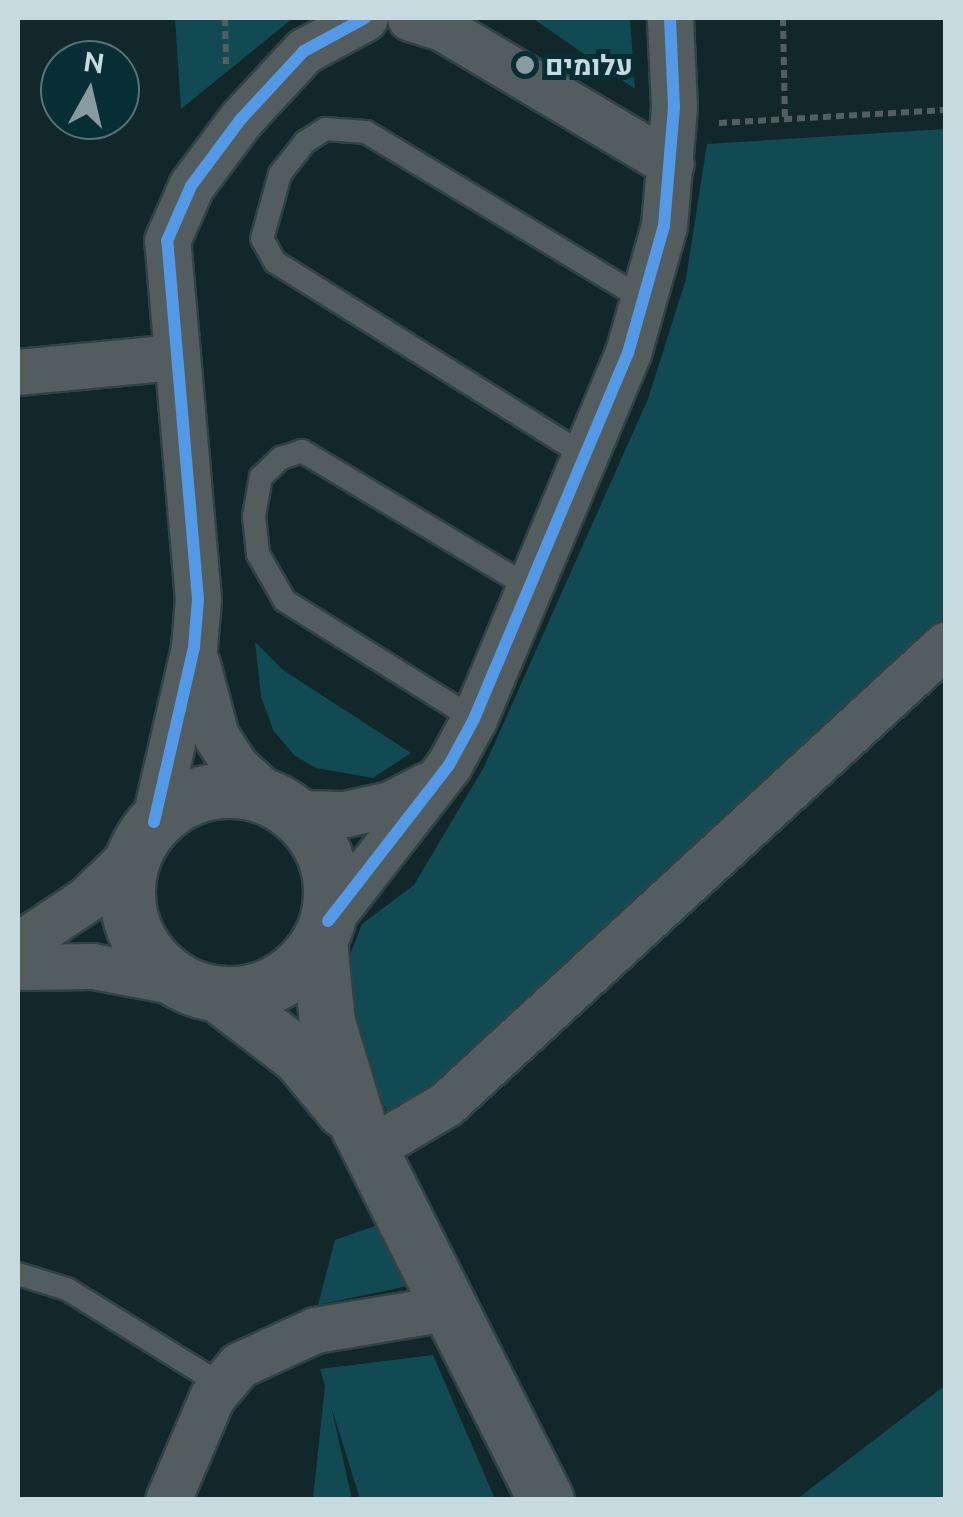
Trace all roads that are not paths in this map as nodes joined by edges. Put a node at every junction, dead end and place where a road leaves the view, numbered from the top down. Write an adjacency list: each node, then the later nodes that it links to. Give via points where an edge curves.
1 (366, 18): 6 (street, via 304,52 191,186 167,240)
2 (410, 18): 4 (street)
3 (670, 18): 4 (street)
4 (672, 145): 5 (street)
5 (646, 300): 8 (street); 8 (lane, via 366,132 326,129 305,142 280,174 262,238 274,262)
6 (174, 357): 7 (street); 11 (street, via 198,599)
7 (18, 372)
8 (584, 455): 9 (street)
9 (530, 586): 12 (street); 12 (lane, via 302,451 280,458 261,478 254,516 258,554 284,602)
10 (946, 644): 20 (street, via 446,1104)
11 (194, 648): 14 (street, via 216,736 236,767); 15 (street)
12 (474, 719): 13 (street, via 449,765)
13 (429, 784): 14 (street, via 390,804 345,814); 16 (street)
14 (282, 805): 15 (street, via 208,792); 16 (street, via 328,862)
15 (144, 837): 17 (street, via 88,899); 19 (street, via 127,881 134,926 158,966)
16 (324, 931): 19 (street, via 276,982); 20 (street, via 327,1022)
17 (18, 945)
18 (18, 967): 19 (street, via 92,966)
19 (201, 988): 20 (street, via 299,1056)
20 (364, 1139): 22 (street)
21 (18, 1274): 23 (lane, via 67,1289)
22 (453, 1307): 23 (street, via 280,1342 239,1365); 25 (street)
23 (222, 1385): 24 (street)
24 (168, 1500)
25 (546, 1500)

